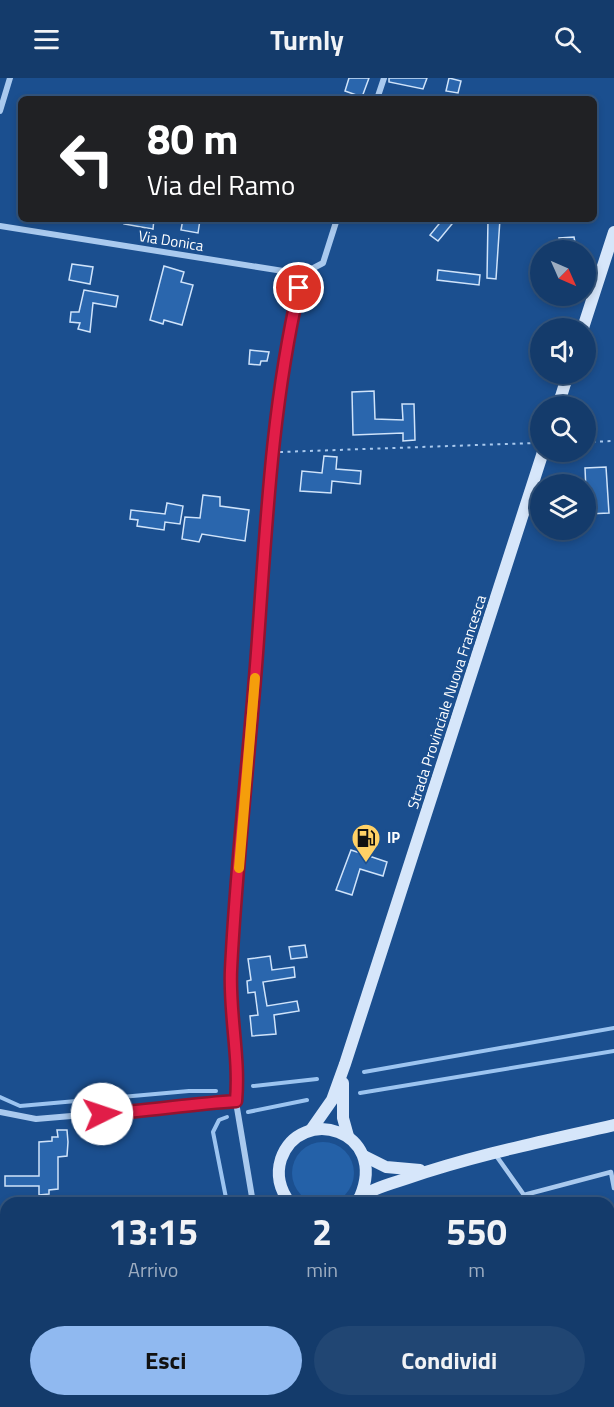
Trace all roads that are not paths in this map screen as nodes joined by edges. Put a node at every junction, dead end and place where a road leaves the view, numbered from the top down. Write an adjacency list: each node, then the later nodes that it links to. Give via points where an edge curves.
1 (10, 78): 4 (street)
2 (384, 78): 3 (street)
3 (378, 96)
4 (0, 111)
5 (337, 222): 8 (street, via 323,263)
6 (0, 226): 8 (street, Via Donica)
7 (614, 232): 9 (main road)
8 (302, 274): 12 (street, via 285,347 272,452 233,928 231,989 239,1072)
9 (586, 318)
10 (540, 462): 11 (main road, Strada Provinciale Nuova Francesca)
11 (345, 1064): 15 (main road, Strada Provinciale Nuova Francesca, via 332,1100); 16 (main road, Strada Provinciale Nuova Francesca, via 342,1098)
12 (236, 1101): 13 (street, via 36,1119); 21 (street)
13 (0, 1112)
14 (614, 1125): 17 (main road)
15 (311, 1130): 16 (main road, via 326,1129); 22 (main road, Strada Provinciale Nuova Francesca, via 290,1143 280,1163 279,1182)
16 (348, 1136): 18 (main road)
17 (494, 1153): 19 (main road); 20 (lane, via 524,1195 611,1172)
18 (364, 1156): 19 (main road, via 386,1167); 23 (main road, via 367,1173)
19 (430, 1170): 24 (main road)
20 (614, 1188)
21 (252, 1197)
22 (287, 1197)
23 (358, 1197)
24 (364, 1197)

